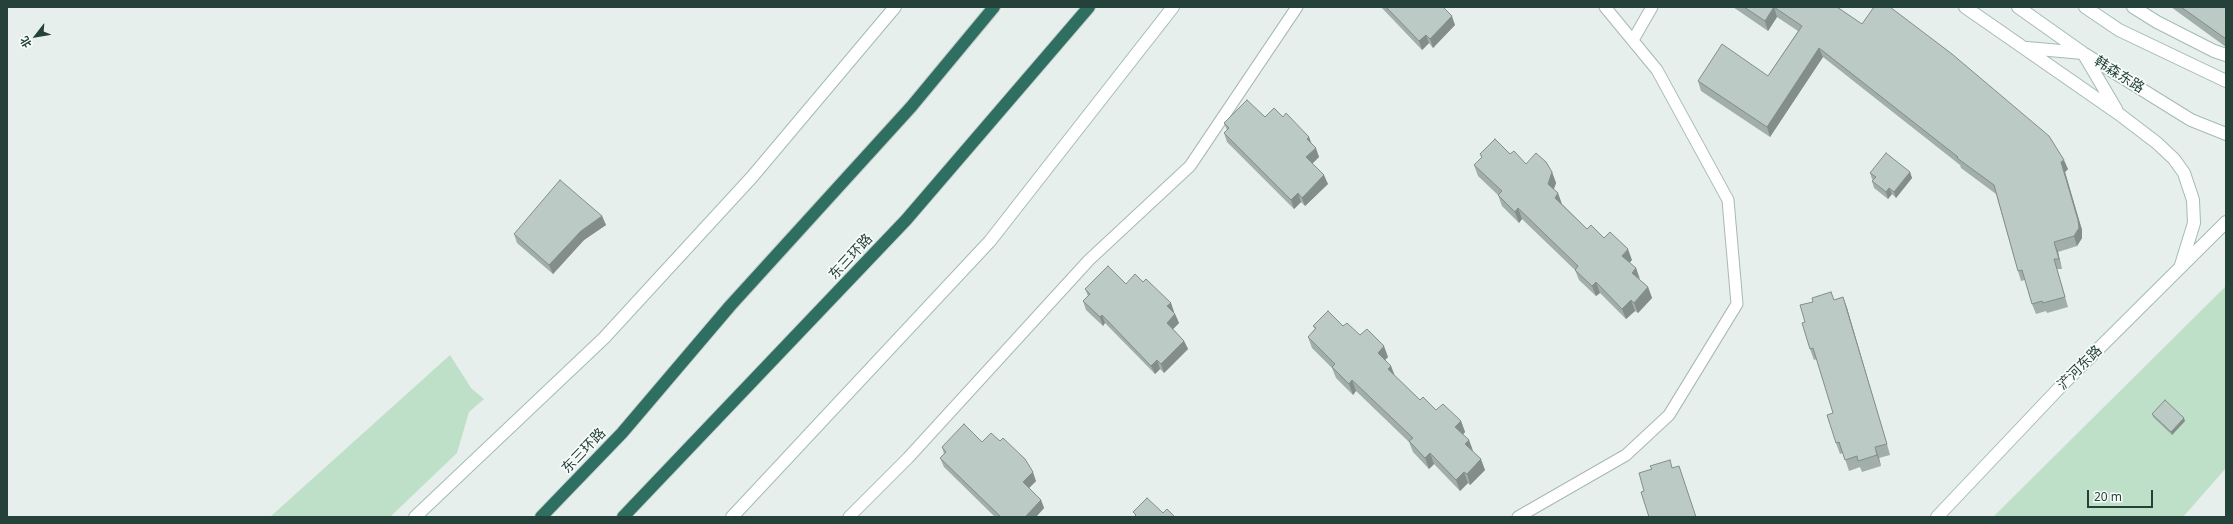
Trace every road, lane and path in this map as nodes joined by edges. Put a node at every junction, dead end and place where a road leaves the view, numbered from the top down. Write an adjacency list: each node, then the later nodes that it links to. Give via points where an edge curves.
1 (894, 7): 21 (main road, via 752,177 604,338)
2 (994, 7): 22 (highway, 东三环路, via 911,107 730,306 622,433)
3 (1089, 7): 23 (highway, 东三环路, via 906,220)
4 (1173, 7): 24 (main road, via 990,241)
5 (1297, 7): 25 (lane, via 1190,166 1088,260 908,458)
6 (1605, 7): 12 (lane)
7 (1652, 7): 12 (lane)
8 (1965, 7): 13 (main road)
9 (2018, 7): 14 (main road, 韩森东路)
10 (2085, 7): 16 (main road, via 2119,30)
11 (2133, 7): 15 (main road, via 2157,22)
12 (1632, 40): 26 (lane, via 1657,70 1728,200 1737,304 1668,414 1626,455)
13 (2027, 48): 14 (main road); 17 (main road)
14 (2083, 53): 17 (main road); 18 (main road, 韩森东路, via 2191,120)
15 (2226, 55)
16 (2226, 81)
17 (2119, 114): 20 (main road, via 2157,142 2184,173 2193,200 2194,223)
18 (2226, 134)
19 (2226, 222): 20 (main road, 浐河东路)
20 (2180, 267): 27 (main road, 浐河东路, via 2063,384)
21 (415, 517)
22 (541, 517)
23 (623, 517)
24 (732, 517)
25 (850, 517)
26 (1518, 517)
27 (1937, 517)

